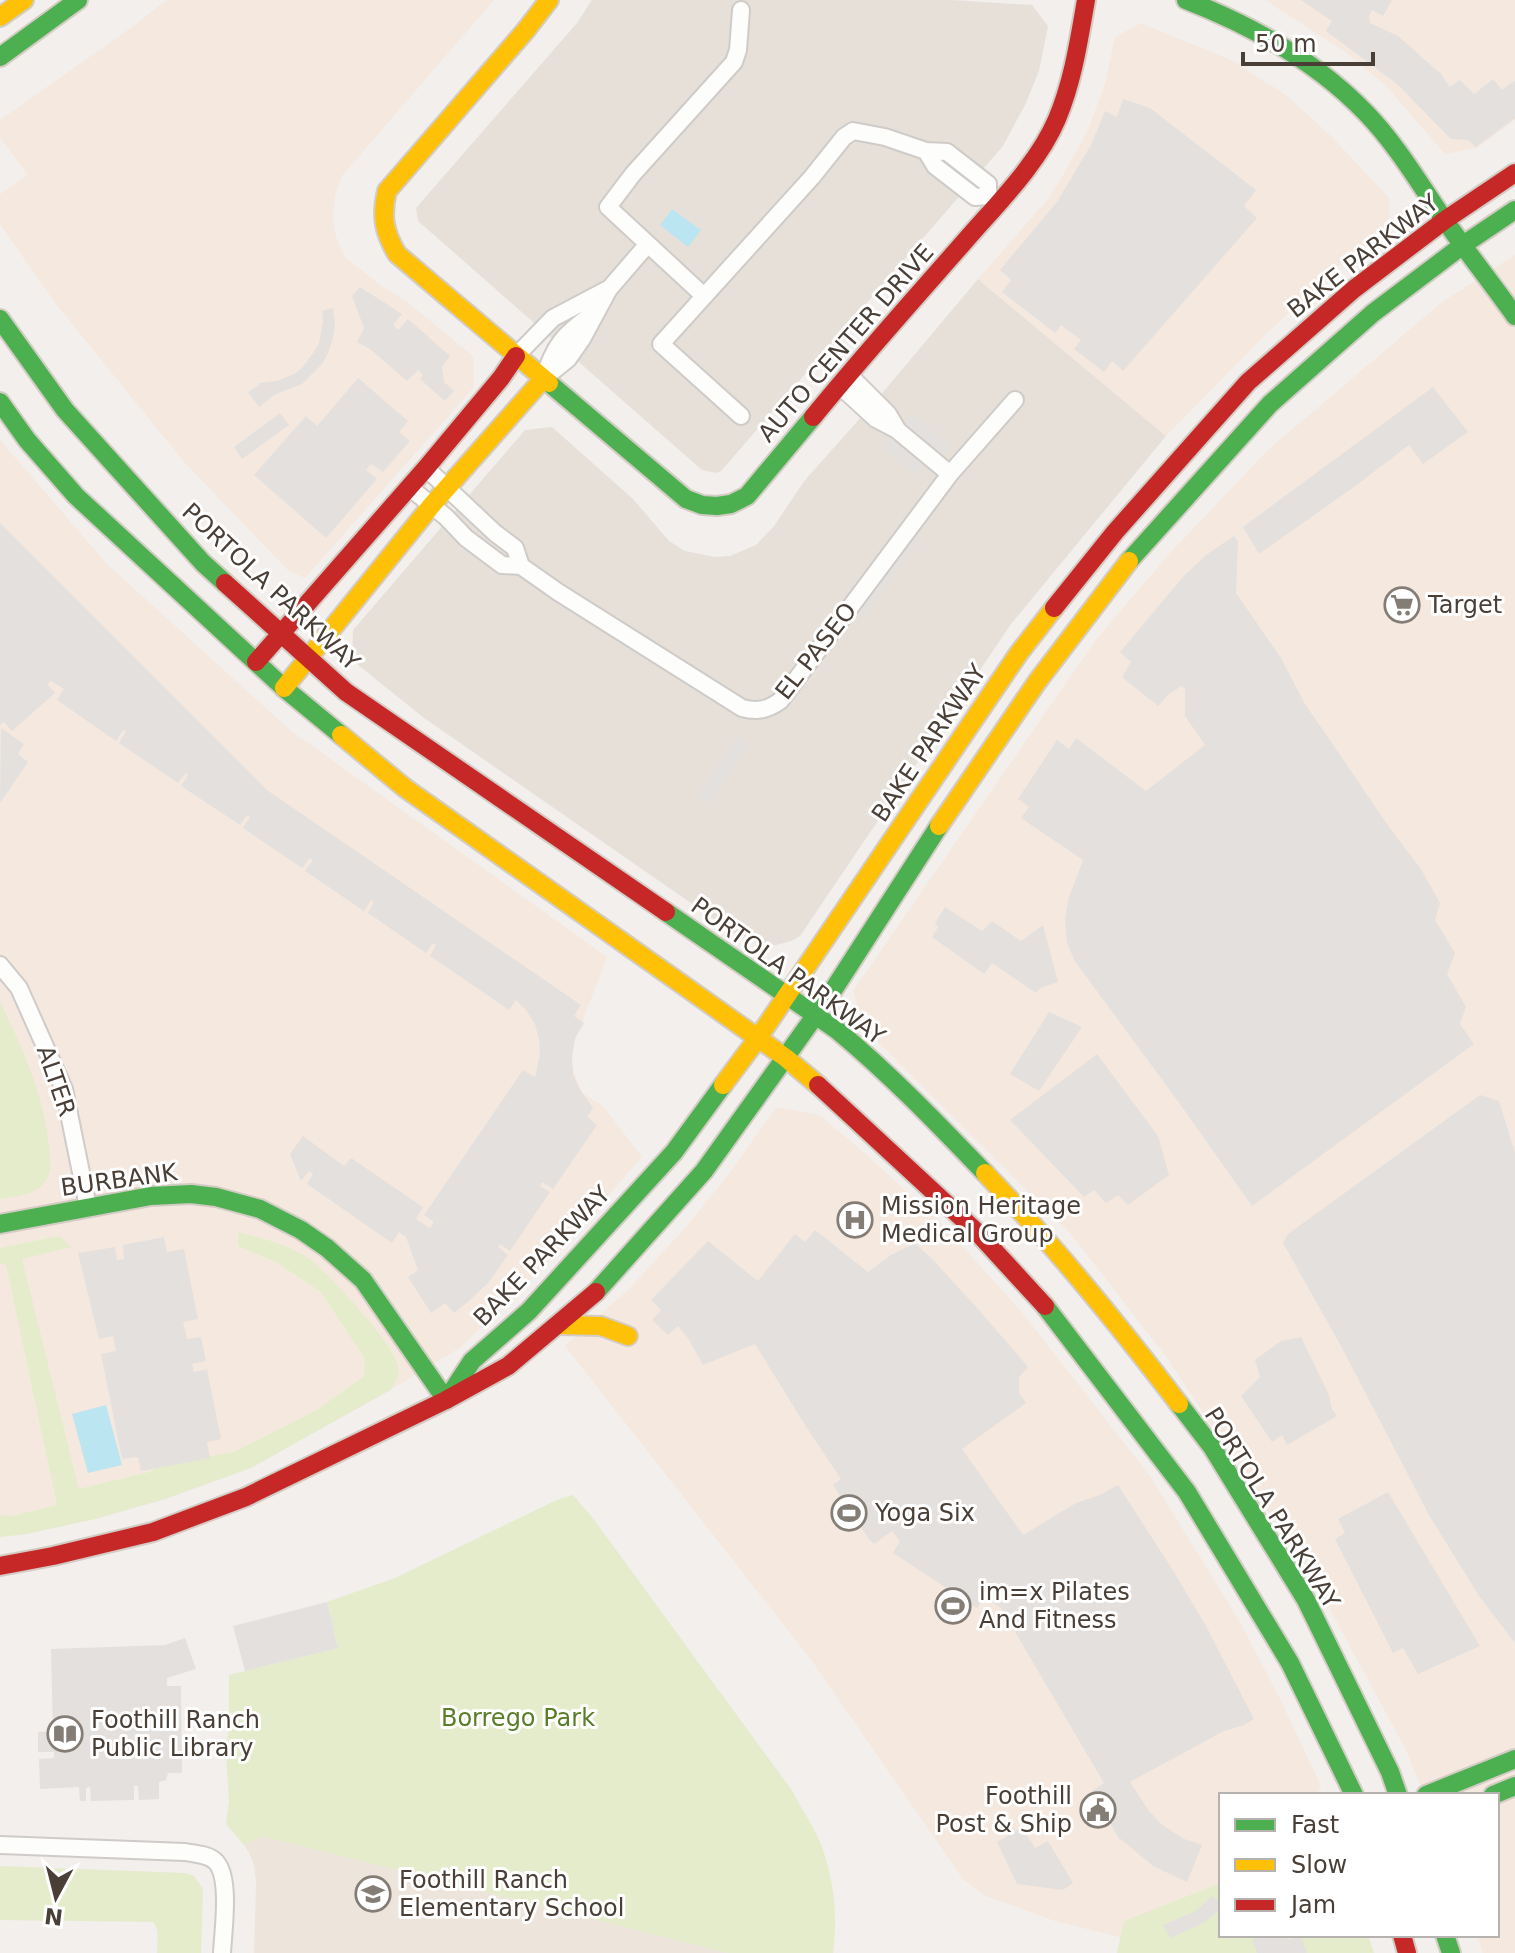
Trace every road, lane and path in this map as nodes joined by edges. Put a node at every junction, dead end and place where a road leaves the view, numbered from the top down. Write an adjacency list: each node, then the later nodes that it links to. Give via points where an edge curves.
1 (24, 0): 7 (main road)
2 (78, 0): 8 (main road)
3 (549, 0): 19 (main road, AUTO CENTER DRIVE, via 387,191 382,208 382,224 397,254)
4 (1086, 0): 10 (main road, AUTO CENTER DRIVE, via 1057,119 1044,144)
5 (1186, 0): 12 (main road, via 1271,39 1327,78 1367,114)
6 (741, 10): 13 (street, via 734,62 608,207)
7 (0, 17)
8 (0, 57)
9 (1515, 173): 12 (main road, BAKE PARKWAY)
10 (993, 200): 16 (street, via 975,197 935,166 926,151 853,131); 21 (main road, AUTO CENTER DRIVE)
11 (1515, 210): 14 (main road)
12 (1445, 220): 14 (main road); 30 (main road, BAKE PARKWAY, via 1354,289 1248,382)
13 (647, 245): 15 (street); 16 (street)
14 (1463, 245): 17 (main road); 35 (main road, via 1373,313 1270,404 1135,553)
15 (609, 289): 19 (street, via 553,318); 20 (street, via 568,359)
16 (704, 296): 24 (street, via 661,344)
17 (1515, 316)
18 (0, 319): 32 (main road, PORTOLA PARKWAY, via 65,410 112,464 203,563)
19 (516, 356): 20 (main road, AUTO CENTER DRIVE); 25 (main road)
20 (543, 379): 21 (main road, AUTO CENTER DRIVE, via 686,499 715,507 747,496); 28 (main road)
21 (844, 380): 26 (street)
22 (1015, 400): 26 (street, EL PASEO)
23 (0, 402): 34 (main road, via 76,496)
24 (741, 416)
25 (426, 468): 27 (main road); 28 (street, EL PASEO)
26 (950, 474): 31 (street, EL PASEO, via 769,709 742,708)
27 (409, 487): 29 (street, EL PASEO); 32 (main road)
28 (447, 487): 29 (main road); 31 (street, EL PASEO, via 515,548)
29 (431, 506): 31 (street, EL PASEO, via 502,565); 33 (main road)
30 (1115, 532): 35 (main road, via 1089,589 1047,649); 38 (main road, BAKE PARKWAY, via 1019,653)
31 (521, 566)
32 (281, 633): 33 (main road, PORTOLA PARKWAY); 34 (main road)
33 (308, 658): 36 (main road); 38 (main road, PORTOLA PARKWAY, via 346,692)
34 (256, 662): 36 (main road)
35 (1037, 682): 39 (main road)
36 (284, 688): 40 (main road, via 405,788)
37 (0, 965): 42 (street, ALTER, via 19,988 64,1089)
38 (785, 996): 39 (main road, PORTOLA PARKWAY); 40 (main road, BAKE PARKWAY)
39 (814, 1016): 41 (main road); 52 (main road, PORTOLA PARKWAY, via 861,1050 1037,1228 1212,1447 1306,1600)
40 (758, 1038): 41 (main road); 47 (main road, BAKE PARKWAY, via 674,1152 529,1311)
41 (786, 1058): 44 (main road, via 704,1171); 51 (main road, via 978,1233 1039,1299 1187,1492 1290,1663)
42 (88, 1207): 43 (main road, BURBANK); 48 (main road, BURBANK, via 191,1194 238,1202 291,1225 363,1280)
43 (0, 1224)
44 (601, 1288): 45 (main road); 47 (main road, via 554,1312 520,1342)
45 (559, 1325): 46 (main road, via 601,1326); 48 (main road, via 508,1366)
46 (628, 1336)
47 (472, 1361): 48 (main road, BAKE PARKWAY)
48 (446, 1400): 49 (main road, via 246,1497 153,1532)
49 (0, 1566)
50 (1515, 1759): 53 (main road)
51 (1353, 1793)
52 (1397, 1793)
53 (1429, 1793)
54 (0, 1845): 55 (street, via 204,1855 216,1861 222,1874)
55 (222, 1953)

